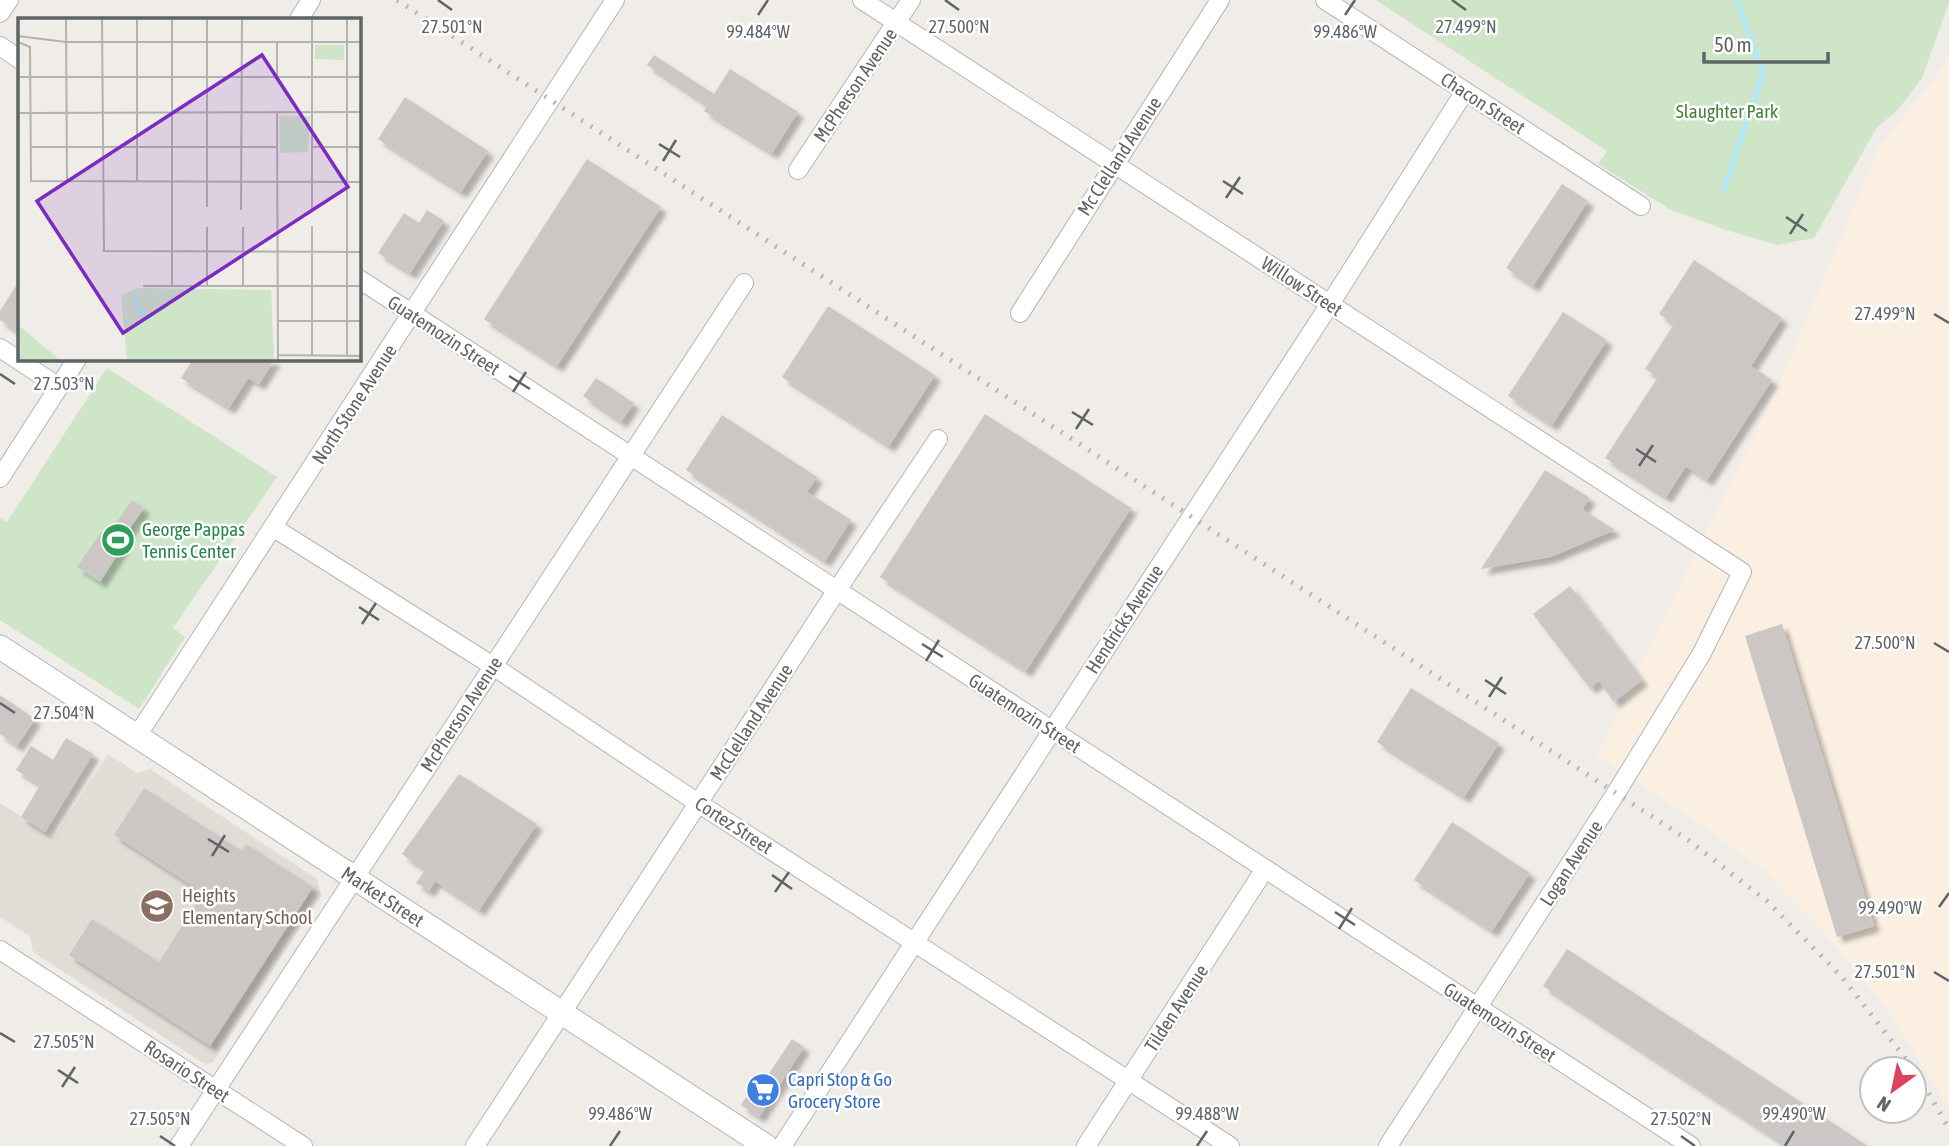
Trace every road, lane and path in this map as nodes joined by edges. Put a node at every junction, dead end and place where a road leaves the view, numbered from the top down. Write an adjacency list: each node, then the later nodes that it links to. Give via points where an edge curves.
1 (9, 0): 8 (street)
2 (311, 0): 9 (street)
3 (615, 0): 21 (street, North Stone Avenue)
4 (862, 0): 10 (street, Willow Street)
5 (911, 0): 10 (street, McPherson Avenue)
6 (1220, 0): 14 (street, Mc Clelland Avenue)
7 (1325, 0): 13 (street, Chacon Street)
8 (0, 13)
9 (300, 18)
10 (897, 22): 14 (street, Willow Street); 15 (street, McPherson Avenue)
11 (0, 46): 12 (street)
12 (18, 58)
13 (1465, 91): 16 (street, Chacon Street); 19 (street, Hendricks Avenue)
14 (1114, 164): 19 (street, Willow Street); 20 (street, Mc Clelland Avenue)
15 (798, 170)
16 (1641, 206)
17 (360, 280): 21 (street, Guatemozin Street)
18 (744, 283): 28 (street, McPherson Avenue)
19 (1330, 304): 31 (street, Willow Street); 35 (street, Hendricks Avenue)
20 (1020, 313)
21 (412, 314): 28 (street, Guatemozin Street); 30 (street, North Stone Avenue)
22 (0, 348): 24 (street)
23 (18, 360): 26 (street)
24 (18, 360)
25 (77, 360): 26 (street)
26 (59, 387): 29 (street)
27 (938, 439): 32 (street, McClelland Avenue)
28 (629, 456): 32 (street, Guatemozin Street); 34 (street, McPherson Avenue)
29 (0, 478)
30 (274, 528): 34 (street, Cortez Street); 36 (street, North Stone Avenue)
31 (1742, 572): 42 (street, Logan Avenue, via 1702,653)
32 (837, 590): 35 (street, Guatemozin Street); 37 (street, McClelland Avenue)
33 (0, 647): 36 (street, Market Street)
34 (493, 666): 37 (street, Cortez Street); 39 (street, McPherson Avenue)
35 (1052, 731): 38 (street, Guatemozin Street); 40 (street, Hendricks Avenue)
36 (137, 736): 39 (street, Market Street)
37 (698, 803): 40 (street, Cortez Street); 43 (street, McClelland Avenue)
38 (1265, 869): 42 (street, Guatemozin Street); 44 (street, Tilden Avenue)
39 (354, 878): 43 (street, Market Street); 45 (street, McPherson Avenue)
40 (914, 941): 44 (street, Cortez Street); 50 (street, Hendricks Avenue)
41 (0, 950): 45 (street, Rosario Street)
42 (1477, 1007): 53 (street, Logan Avenue); 54 (street, Guatemozin Street)
43 (561, 1012): 48 (street, McClelland Avenue); 49 (street, Market Street)
44 (1128, 1081): 51 (street, Tilden Avenue); 52 (street, Cortez Street)
45 (216, 1090): 46 (street, McPherson Avenue); 47 (street, Rosario Street)
46 (179, 1146)
47 (303, 1146)
48 (475, 1146)
49 (766, 1146)
50 (782, 1146)
51 (1086, 1146)
52 (1230, 1146)
53 (1388, 1146)
54 (1691, 1146)

